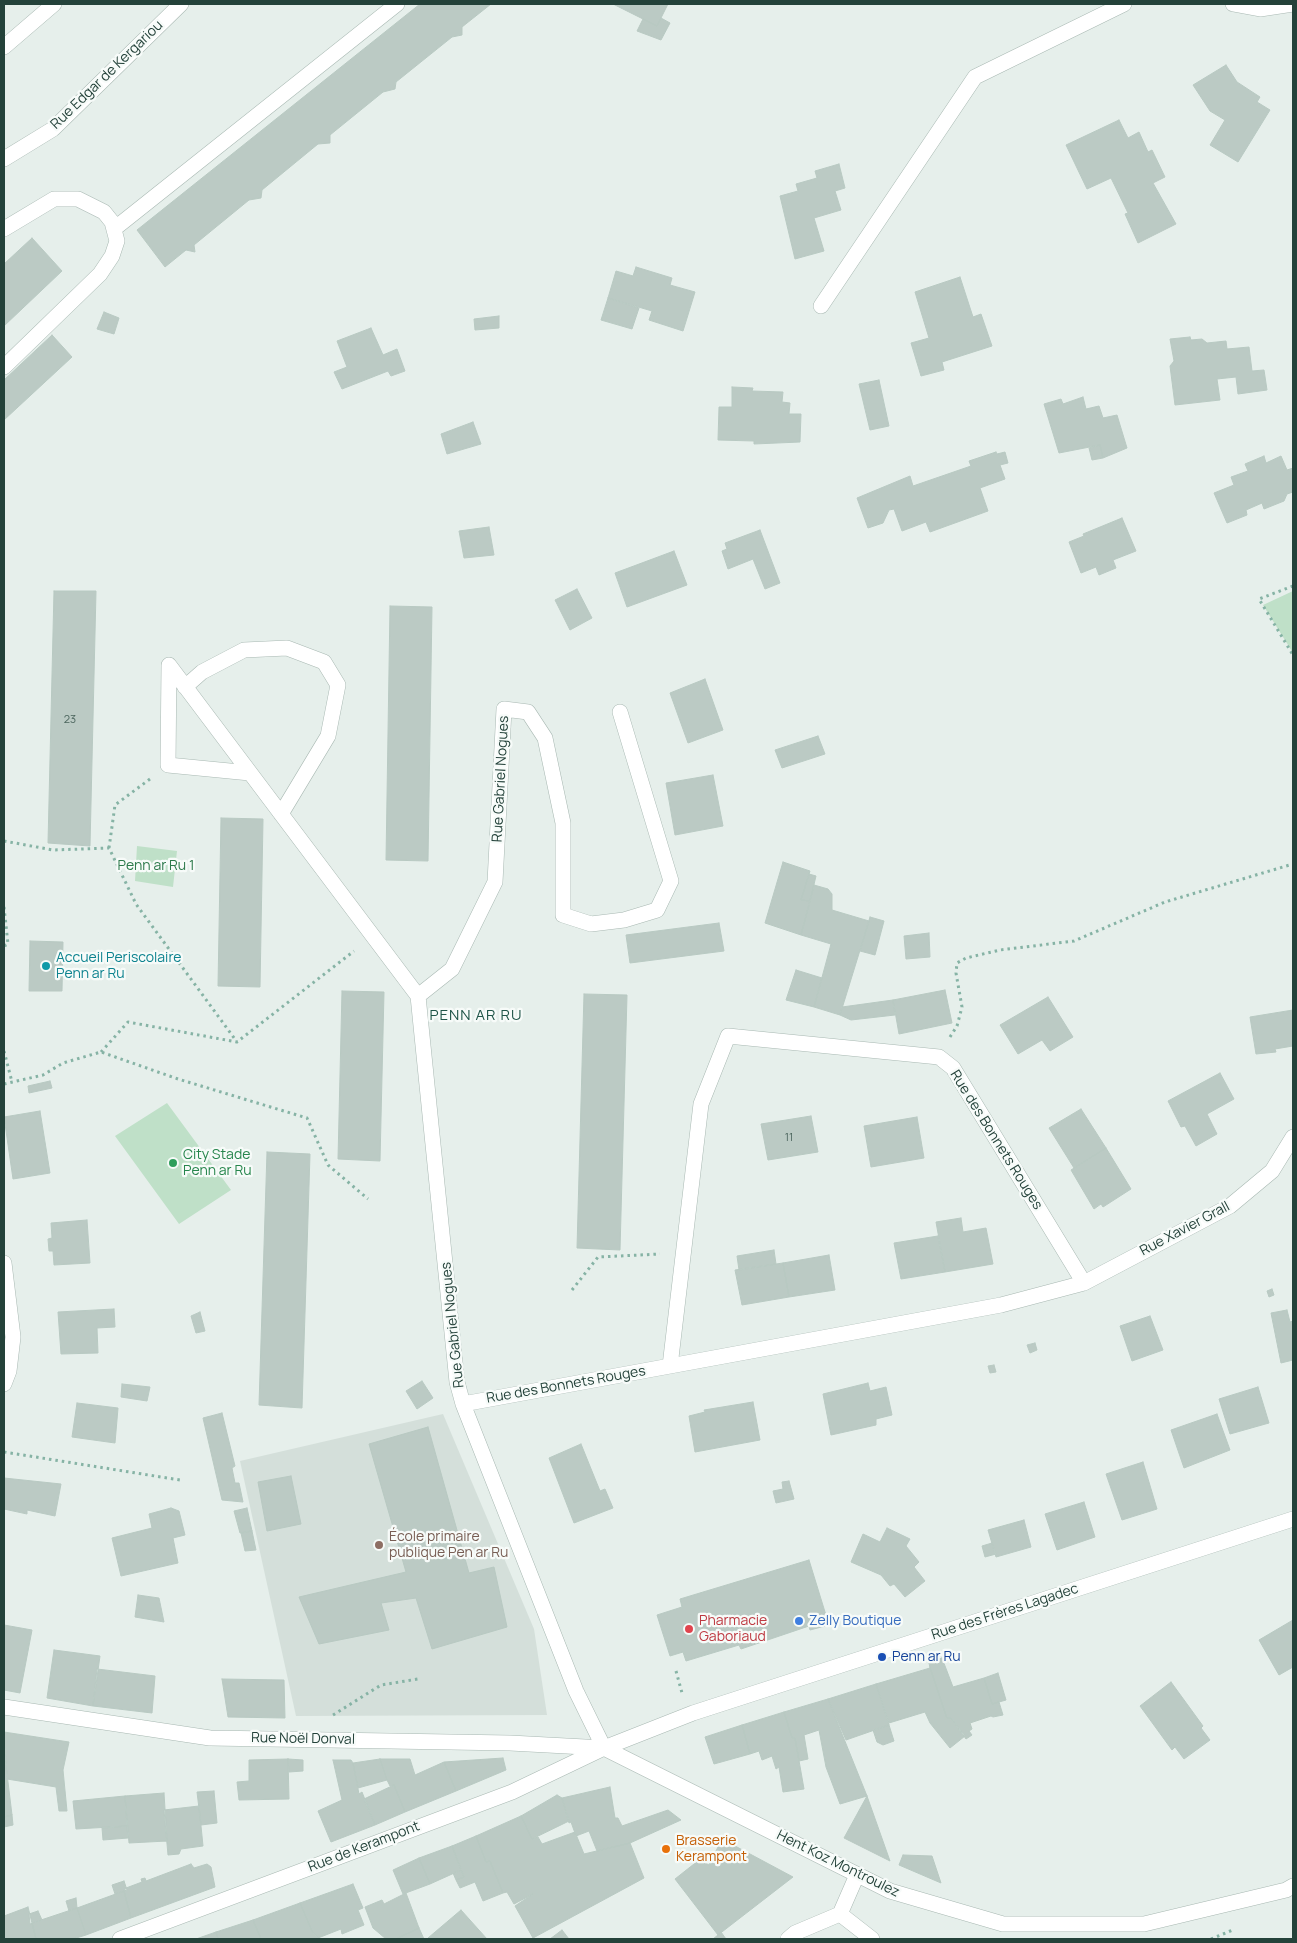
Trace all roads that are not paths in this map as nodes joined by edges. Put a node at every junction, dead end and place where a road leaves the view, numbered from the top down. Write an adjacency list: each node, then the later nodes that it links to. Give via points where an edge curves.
1 (54, 4): 7 (street)
2 (182, 4): 8 (street, Rue Edgar de Kergariou, via 52,129)
3 (397, 4): 10 (street)
4 (1124, 4): 11 (street, via 975,77)
5 (1233, 4): 6 (street, via 1260,8)
6 (1293, 4)
7 (4, 46)
8 (4, 159)
9 (4, 229): 10 (street, via 54,199 78,199 92,204 104,212)
10 (114, 229): 12 (street, via 115,249 100,274)
11 (821, 306)
12 (4, 367)
13 (186, 687): 15 (street); 15 (street, via 168,665 168,765); 16 (street, via 202,672 244,650 287,648 324,662 338,685 328,736)
14 (620, 712): 17 (street, Rue Gabriel Nogues, via 671,881 657,910 624,920 591,924 563,915 562,823 545,738 528,712 504,710 495,882 452,969)
15 (250, 773): 16 (street)
16 (281, 814): 17 (street)
17 (418, 996): 23 (street, Rue Gabriel Nogues, via 457,1382)
18 (1293, 1137): 20 (street, Rue Xavier Grall, via 1272,1171 1230,1206)
19 (4, 1263): 22 (street, via 14,1337 10,1371)
20 (1084, 1283): 21 (street, Rue des Bonnets Rouges, via 1001,1306); 21 (street, Rue des Bonnets Rouges, via 953,1068 939,1057 728,1036 701,1104)
21 (670, 1366): 23 (street, Rue des Bonnets Rouges)
22 (4, 1384)
23 (463, 1404): 26 (street, Rue Gabriel Nogues, via 576,1691)
24 (1293, 1519): 26 (street, Rue des Frères Lagadec, via 692,1713)
25 (4, 1707): 26 (street, Rue Noël Donval, via 210,1738 510,1742)
26 (604, 1748): 27 (street, Hent Koz Montroulez); 30 (street, Rue de Kerampont, via 512,1792)
27 (857, 1875): 28 (street, Hent Koz Montroulez, via 890,1891 1003,1924 1144,1924); 29 (street)
28 (1293, 1886)
29 (840, 1914): 31 (street); 32 (street)
30 (120, 1939)
31 (788, 1939)
32 (872, 1939)

